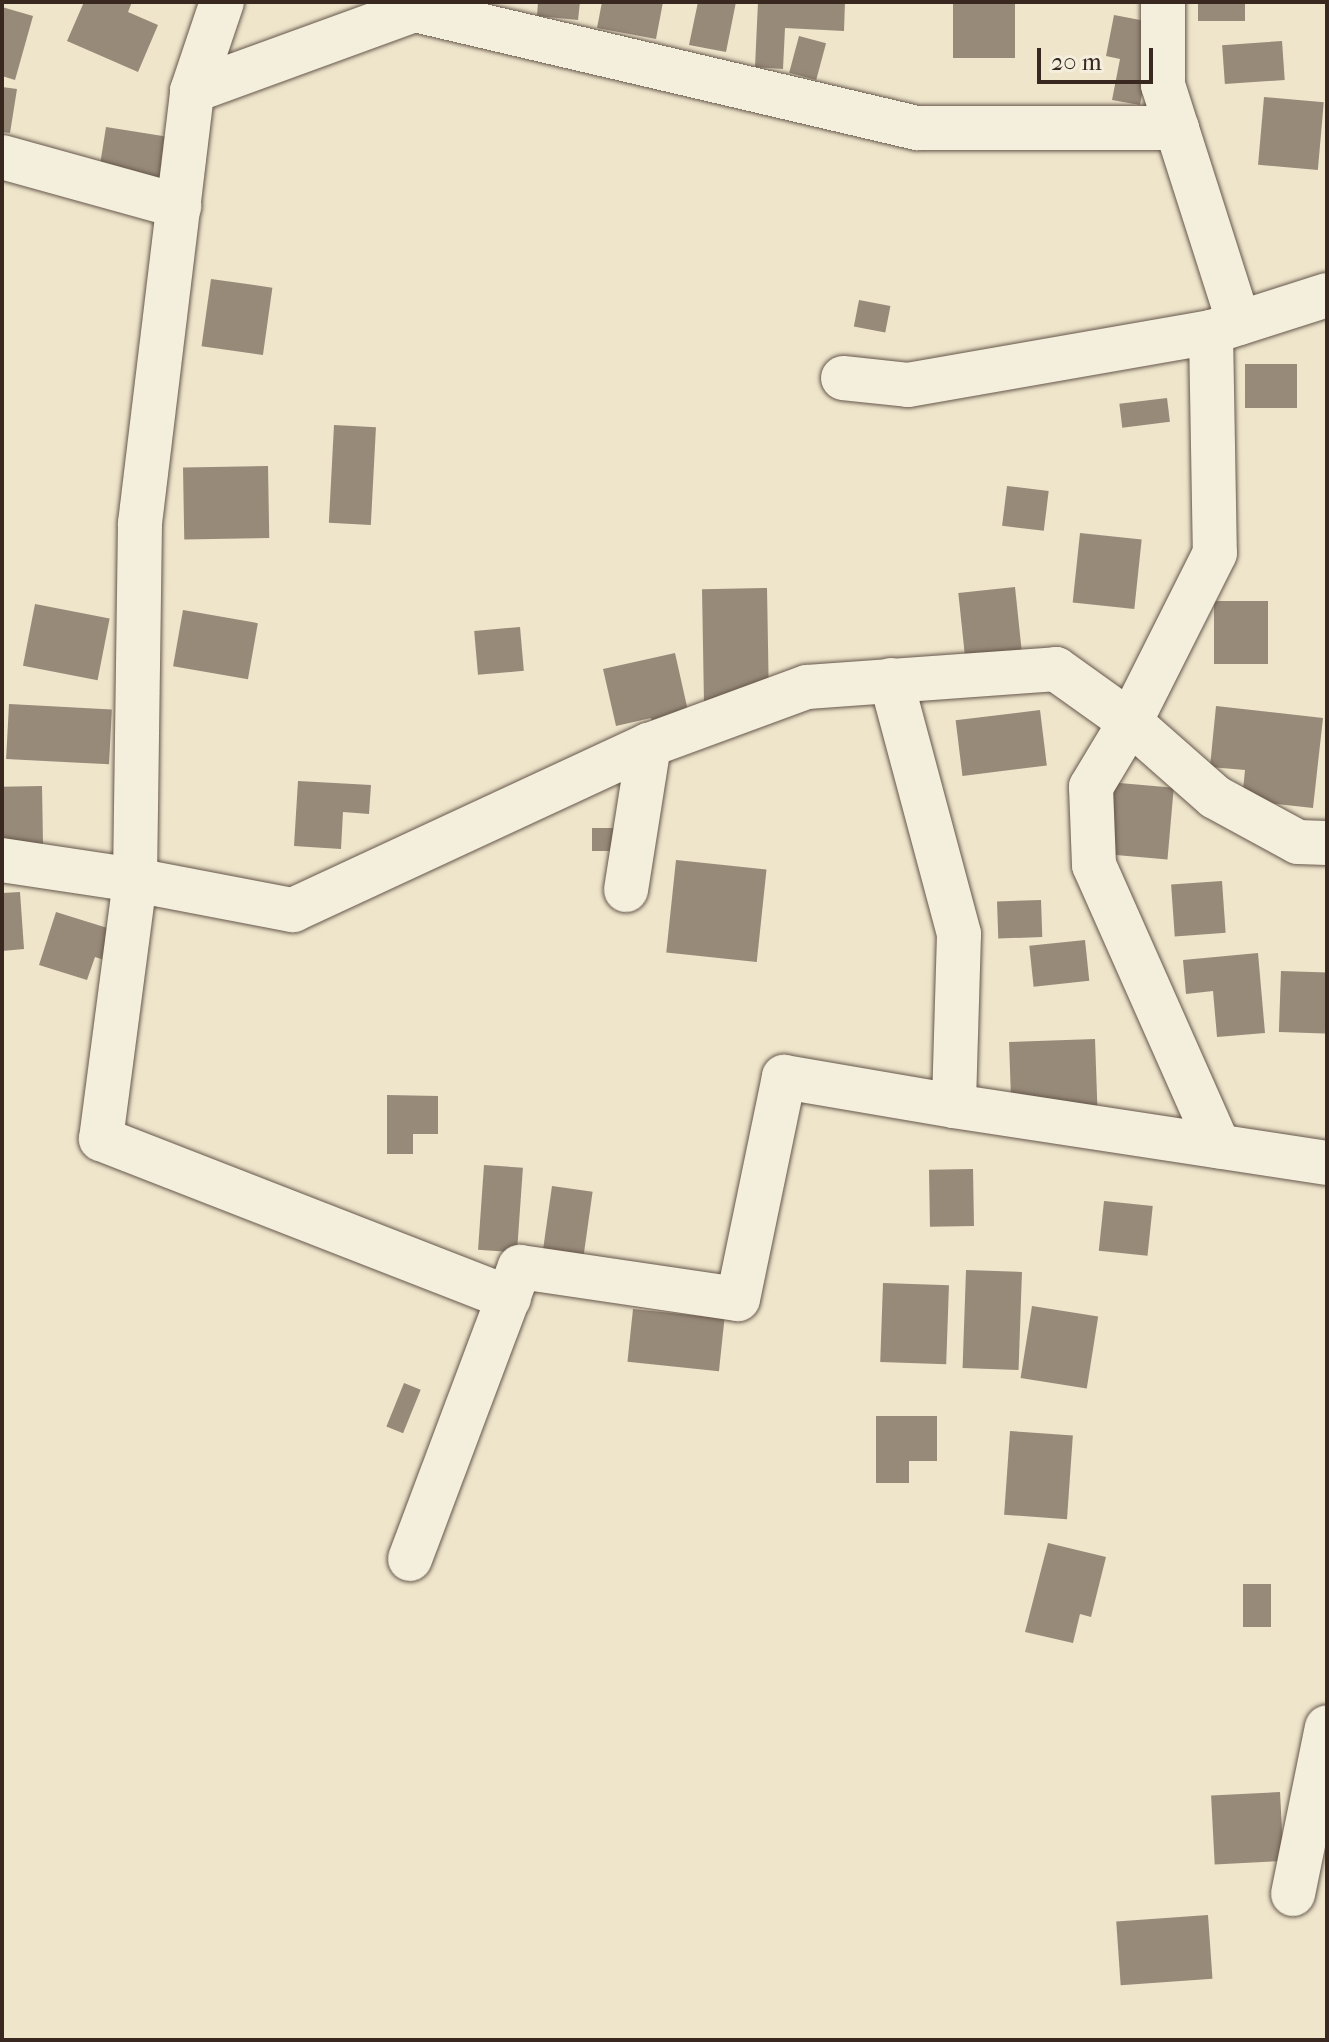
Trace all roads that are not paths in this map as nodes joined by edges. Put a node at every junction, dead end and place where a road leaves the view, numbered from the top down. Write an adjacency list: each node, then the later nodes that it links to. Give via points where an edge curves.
1 (222, 2): 4 (street)
2 (1163, 2): 5 (street, via 1163,85)
3 (416, 6): 4 (street); 5 (street, via 917,128)
4 (192, 91): 7 (street)
5 (1177, 128): 9 (street)
6 (2, 157): 7 (street)
7 (179, 206): 16 (street, via 140,523)
8 (1327, 295): 9 (street)
9 (1225, 327): 10 (street, via 908,385); 12 (street, via 1215,553)
10 (843, 378)
11 (891, 680): 12 (street, via 1056,669); 13 (street, via 807,687); 18 (street, via 959,934)
12 (1130, 722): 14 (street, via 1215,797 1298,842); 19 (street, via 1091,787 1094,865)
13 (649, 745): 16 (street, via 293,910); 17 (street)
14 (1327, 843)
15 (2, 860): 16 (street)
16 (135, 880): 21 (street, via 101,1139)
17 (626, 890)
18 (954, 1106): 19 (street); 21 (street, via 784,1077 738,1299 520,1267)
19 (1219, 1147): 20 (street)
20 (1327, 1163)
21 (509, 1298): 22 (street)
22 (410, 1559)
23 (1327, 1727): 24 (street)
24 (1293, 1894)

